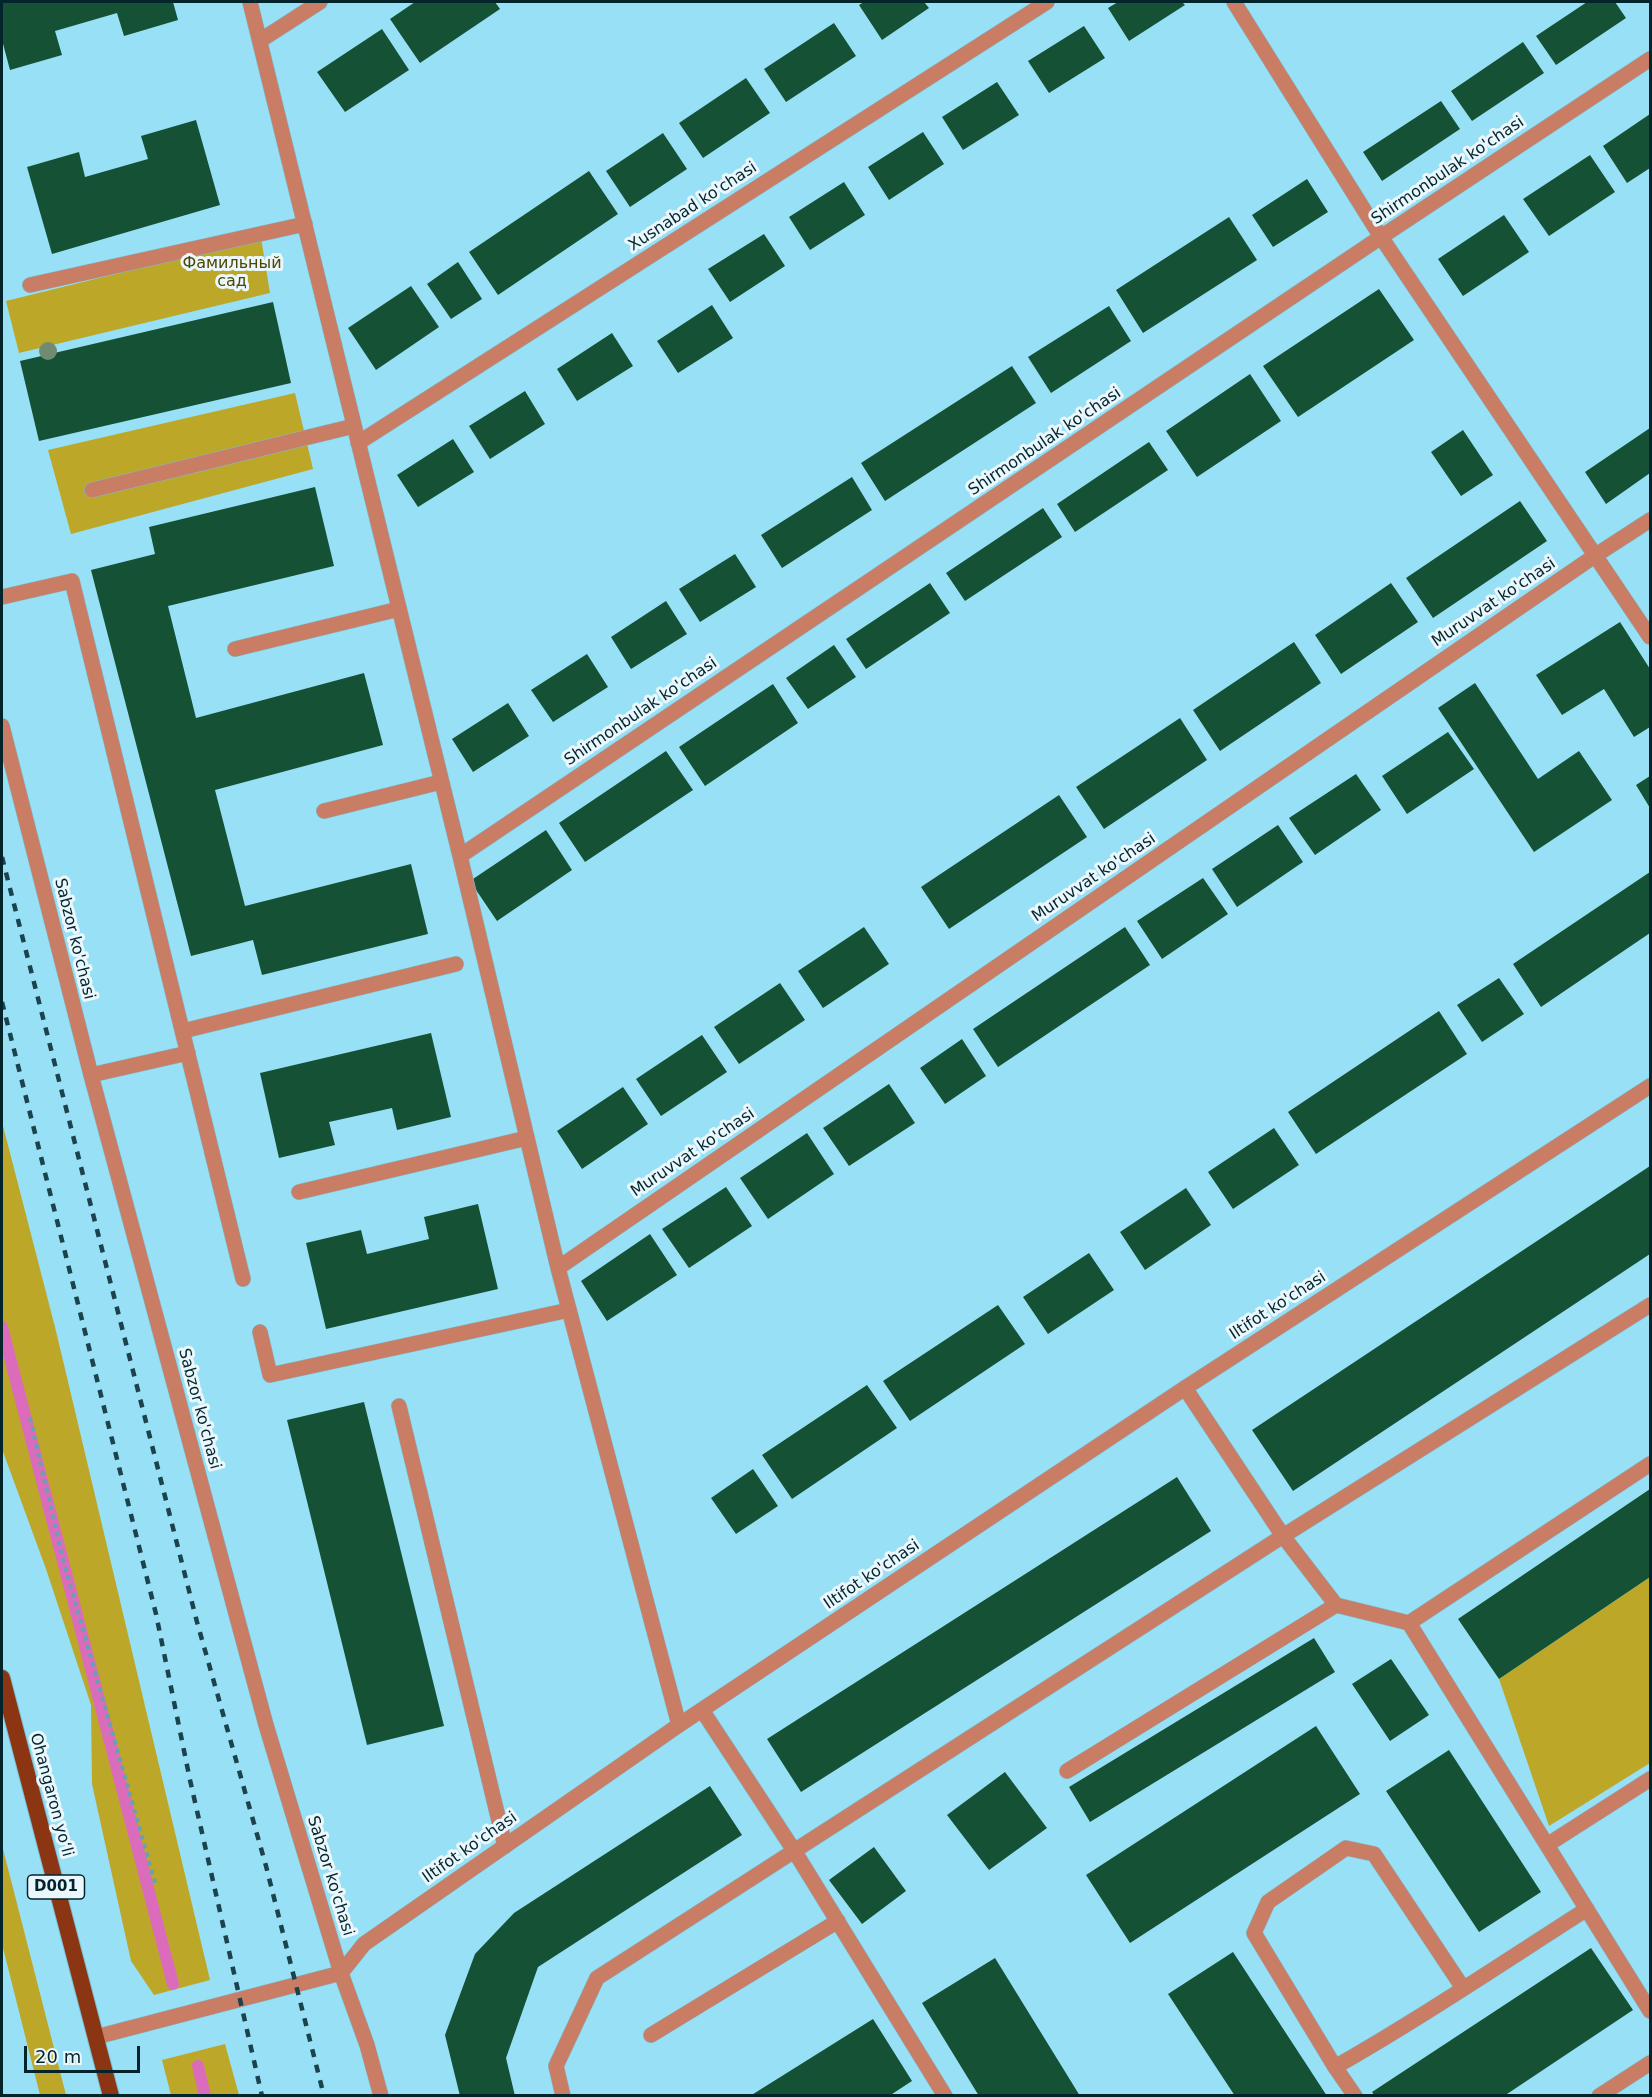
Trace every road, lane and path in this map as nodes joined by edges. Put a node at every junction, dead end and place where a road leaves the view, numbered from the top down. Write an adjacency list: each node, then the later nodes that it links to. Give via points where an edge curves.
1 (250, 2): 5 (street)
2 (320, 2): 5 (street)
3 (1047, 2): 11 (street, Xusnabad ko'chasi)
4 (1234, 2): 8 (street)
5 (261, 40): 7 (street)
6 (1650, 59): 8 (street, Shirmonbulak ko'chasi)
7 (305, 224): 9 (street); 10 (street)
8 (1381, 237): 14 (street); 22 (street, Shirmonbulak ko'chasi)
9 (30, 285)
10 (354, 426): 11 (street); 12 (street)
11 (358, 443): 16 (street)
12 (92, 490)
13 (1650, 520): 14 (street, Muruvvat ko'chasi)
14 (1596, 555): 17 (street); 30 (street, Muruvvat ko'chasi)
15 (2, 597): 24 (street, via 72,581)
16 (399, 609): 18 (street); 20 (street)
17 (1650, 637)
18 (235, 648)
19 (2, 726): 26 (street, Sabzor ko'chasi)
20 (441, 782): 21 (street); 22 (street)
21 (324, 811)
22 (460, 856): 28 (street)
23 (456, 964): 24 (street)
24 (183, 1031): 25 (street)
25 (188, 1053): 26 (street); 31 (street)
26 (90, 1075): 53 (street, Sabzor ko'chasi, via 266,1725)
27 (1650, 1086): 35 (street, Iltifot ko'chasi)
28 (527, 1138): 29 (street); 30 (street)
29 (299, 1192)
30 (558, 1268): 33 (street)
31 (243, 1279)
32 (1650, 1305): 39 (street)
33 (569, 1310): 34 (street, via 270,1375); 44 (street)
34 (260, 1332)
35 (1185, 1388): 39 (street); 43 (street, Iltifot ko'chasi)
36 (399, 1406): 48 (street)
37 (30, 1418): 50 (path, via 62,1556)
38 (1650, 1464): 41 (street)
39 (1283, 1536): 40 (street); 49 (street)
40 (1336, 1605): 41 (street); 45 (street)
41 (1409, 1623): 47 (street)
42 (2, 1678): 57 (highway, Ohangaron yoʻli / D001)
43 (702, 1710): 44 (street, Iltifot ko'chasi); 49 (street)
44 (679, 1725): 48 (street, Iltifot ko'chasi)
45 (1067, 1771)
46 (1650, 1779): 47 (street)
47 (1547, 1845): 51 (street)
48 (505, 1846): 53 (street, Iltifot ko'chasi, via 364,1944)
49 (795, 1852): 52 (street); 62 (street, via 597,1978 556,2066)
50 (156, 1886)
51 (1587, 1909): 54 (street); 55 (street)
52 (838, 1922): 56 (street); 63 (street)
53 (341, 1973): 57 (street); 61 (street, Sabzor ko'chasi)
54 (1463, 1988): 59 (street); 59 (street, via 1374,1854 1346,1848 1268,1902 1254,1933)
55 (1650, 2011)
56 (651, 2035)
57 (96, 2037): 60 (highway, Ohangaron yoʻli / D001)
58 (1650, 2063): 65 (street)
59 (1335, 2067): 64 (street)
60 (111, 2096)
61 (381, 2096)
62 (563, 2096)
63 (945, 2096)
64 (1355, 2096)
65 (1599, 2096)

